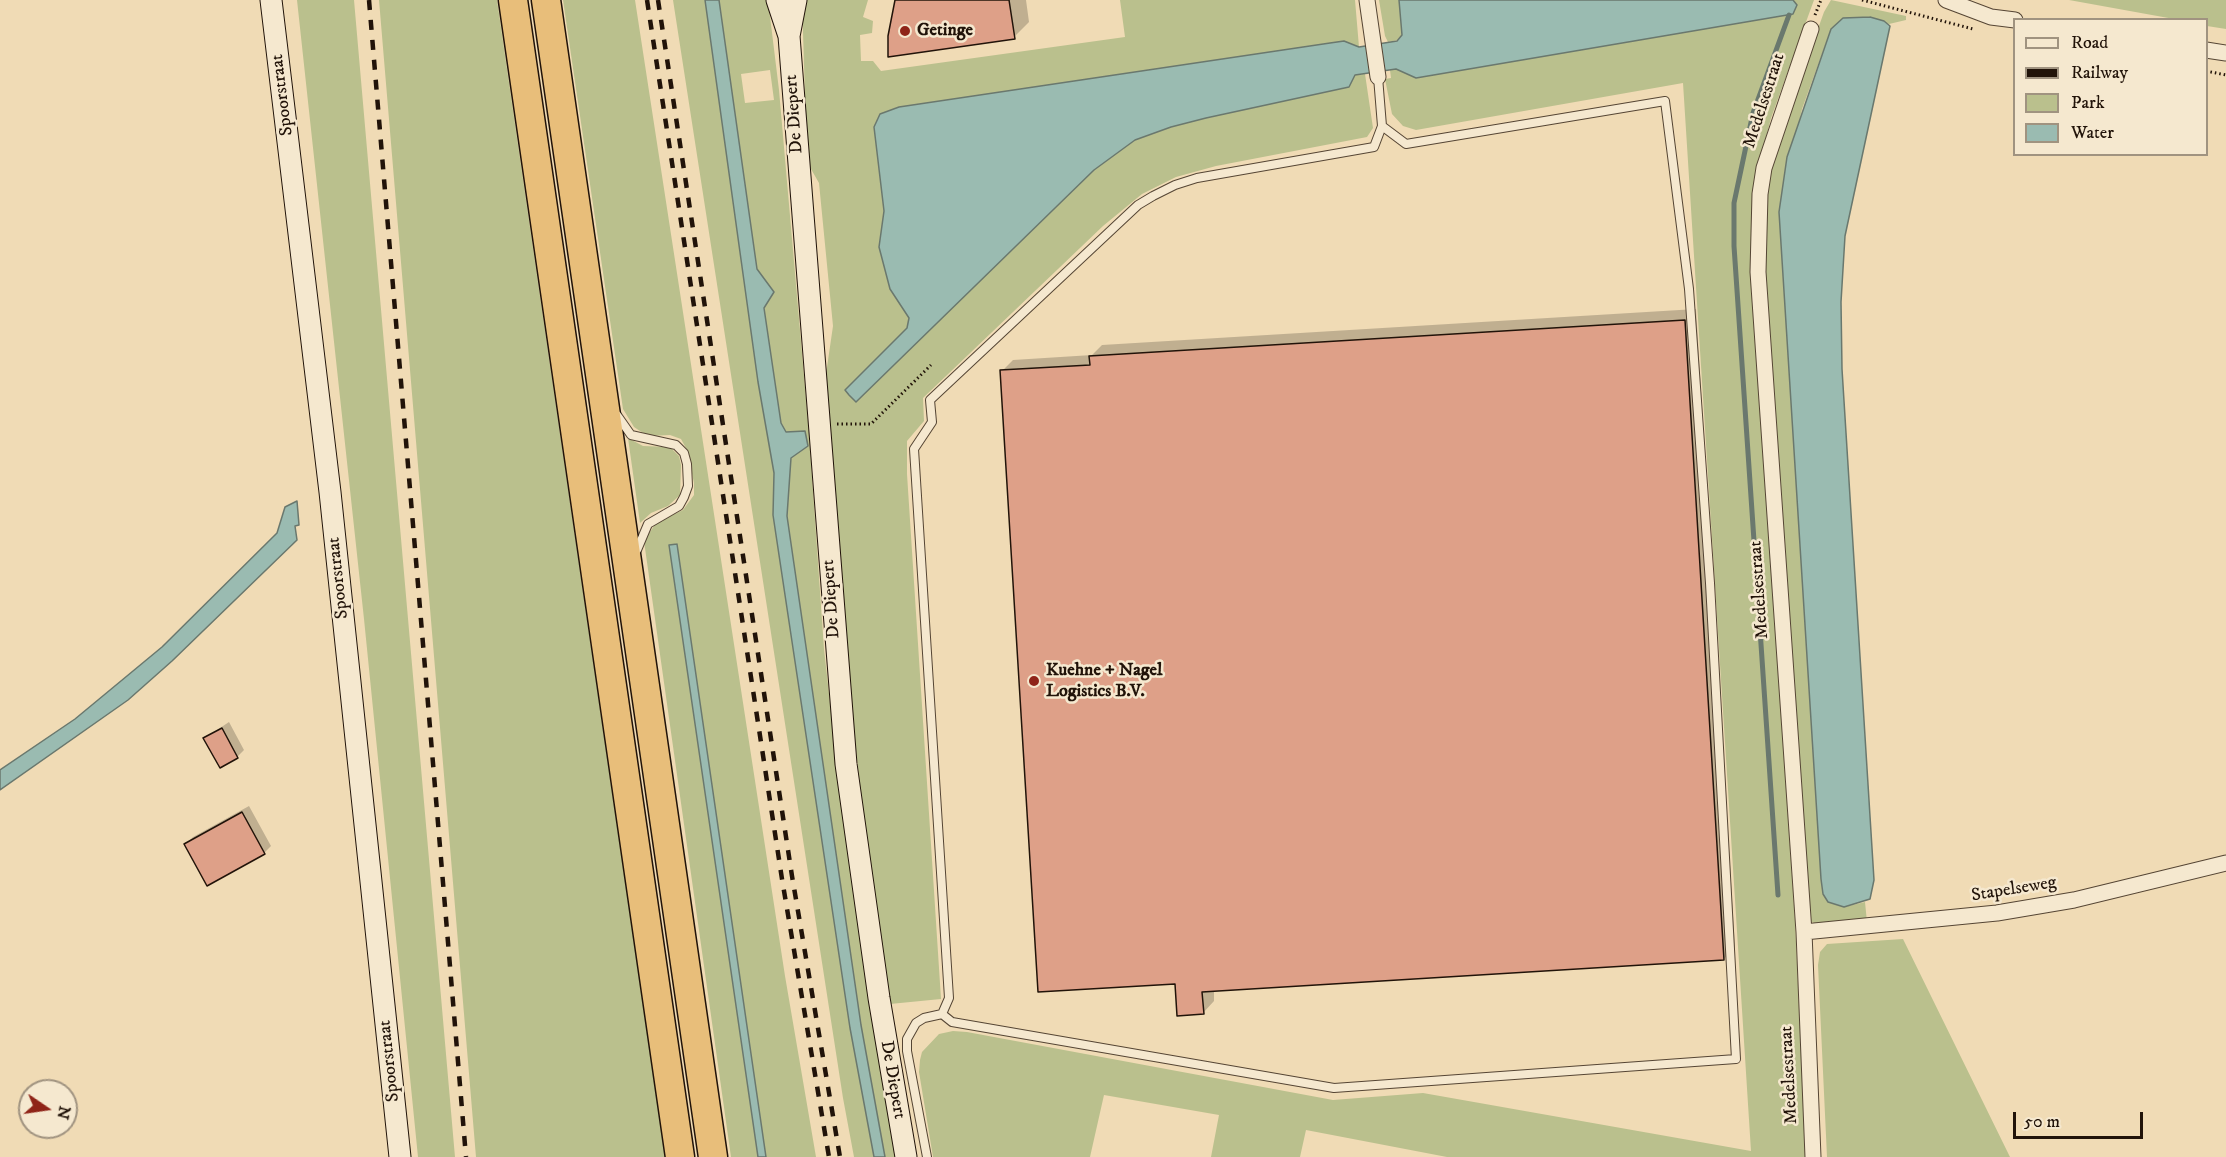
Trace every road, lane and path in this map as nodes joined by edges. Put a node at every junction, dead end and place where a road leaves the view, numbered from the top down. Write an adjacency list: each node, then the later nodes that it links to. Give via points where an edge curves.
1 (271, 0): 26 (main road, Spoorstraat, via 331,504)
2 (513, 0): 27 (highway)
3 (546, 0): 20 (highway)
4 (777, 0): 12 (main road, De Diepert)
5 (796, 0): 12 (main road, De Diepert)
6 (1367, 0): 17 (street)
7 (1862, 0): 11 (path)
8 (1946, 0): 9 (street, via 1991,17)
9 (2013, 20)
10 (1810, 29): 24 (street, Medelsestraat, via 1764,168 1758,272)
11 (1974, 30)
12 (789, 36): 21 (main road, De Diepert)
13 (2208, 50): 14 (street)
14 (2226, 53)
15 (2208, 72): 16 (path)
16 (2226, 75)
17 (1378, 77): 18 (lane)
18 (1382, 126): 25 (lane, via 1374,147 1197,178 1138,205 930,400 932,422 914,449 949,998); 25 (lane, via 1406,144 1665,101 1690,300 1711,594 1736,1059 1334,1088 952,1022)
19 (931, 365): 21 (path, via 871,423)
20 (601, 384): 22 (highway); 22 (lane, via 631,435 649,441 672,441 684,453 687,464 684,497 679,506 655,518 642,531)
21 (818, 424): 29 (main road, De Diepert, via 846,764 875,974)
22 (628, 580): 28 (highway)
23 (2226, 863): 24 (street, Stapelseweg, via 2074,900 1997,914)
24 (1804, 932): 31 (street, Medelsestraat)
25 (942, 1014): 30 (lane, via 916,1023 907,1039)
26 (400, 1157)
27 (680, 1157)
28 (713, 1157)
29 (906, 1157)
30 (927, 1157)
31 (1814, 1157)

